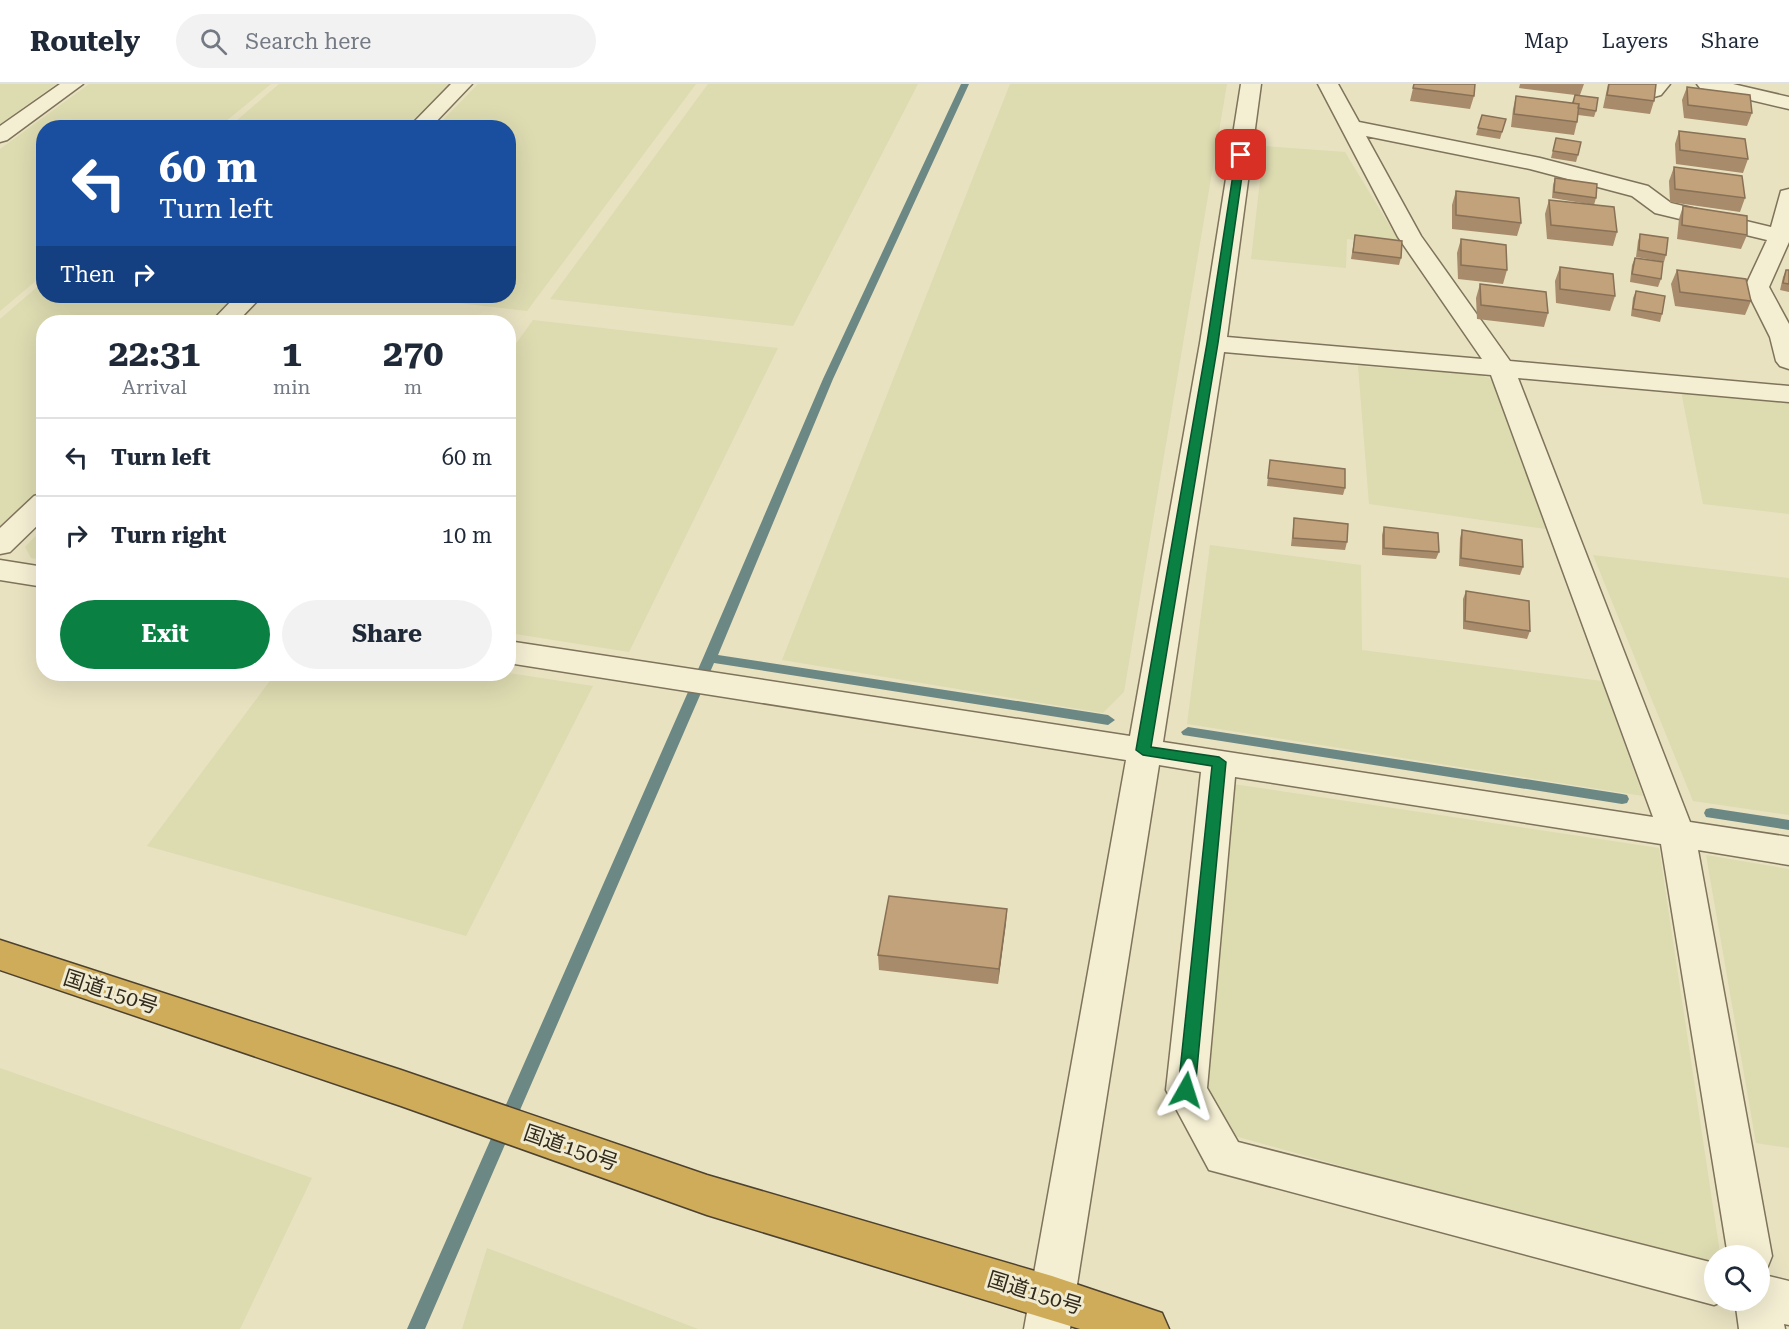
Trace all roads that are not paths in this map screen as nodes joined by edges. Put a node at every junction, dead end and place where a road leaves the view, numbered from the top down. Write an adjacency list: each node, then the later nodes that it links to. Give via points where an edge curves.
1 (72, 84): 11 (street)
2 (462, 84): 9 (street)
3 (1251, 84): 16 (street)
4 (1328, 84): 10 (street)
5 (1620, 84): 6 (street, via 1654,92)
6 (1660, 84)
7 (1707, 84): 8 (street)
8 (1789, 103)
9 (426, 120)
10 (1349, 126): 13 (street, via 1532,163 1640,191 1663,208); 18 (street, via 1410,237)
11 (0, 136)
12 (1789, 196): 13 (street)
13 (1780, 236): 17 (street, via 1757,287 1783,337)
14 (243, 303): 15 (street)
15 (230, 315)
16 (1213, 343): 18 (street); 25 (street)
17 (1789, 361)
18 (1502, 369): 19 (street); 27 (street)
19 (1789, 394)
20 (36, 510): 21 (street)
21 (0, 545)
22 (0, 570): 23 (street)
23 (36, 577)
24 (516, 653): 25 (street)
25 (1143, 750): 26 (street); 35 (street)
26 (1219, 762): 27 (street); 31 (street, via 1186,1090 1224,1157)
27 (1677, 834): 28 (street); 30 (street)
28 (1789, 852)
29 (0, 955): 35 (highway, 国道150号, via 401,1088)
30 (1748, 1245)
31 (1704, 1281)
32 (1770, 1298): 33 (street)
33 (1789, 1303)
34 (1760, 1311): 37 (street)
35 (1049, 1313): 36 (highway, 国道150号)
36 (1146, 1329)
37 (1762, 1329)

